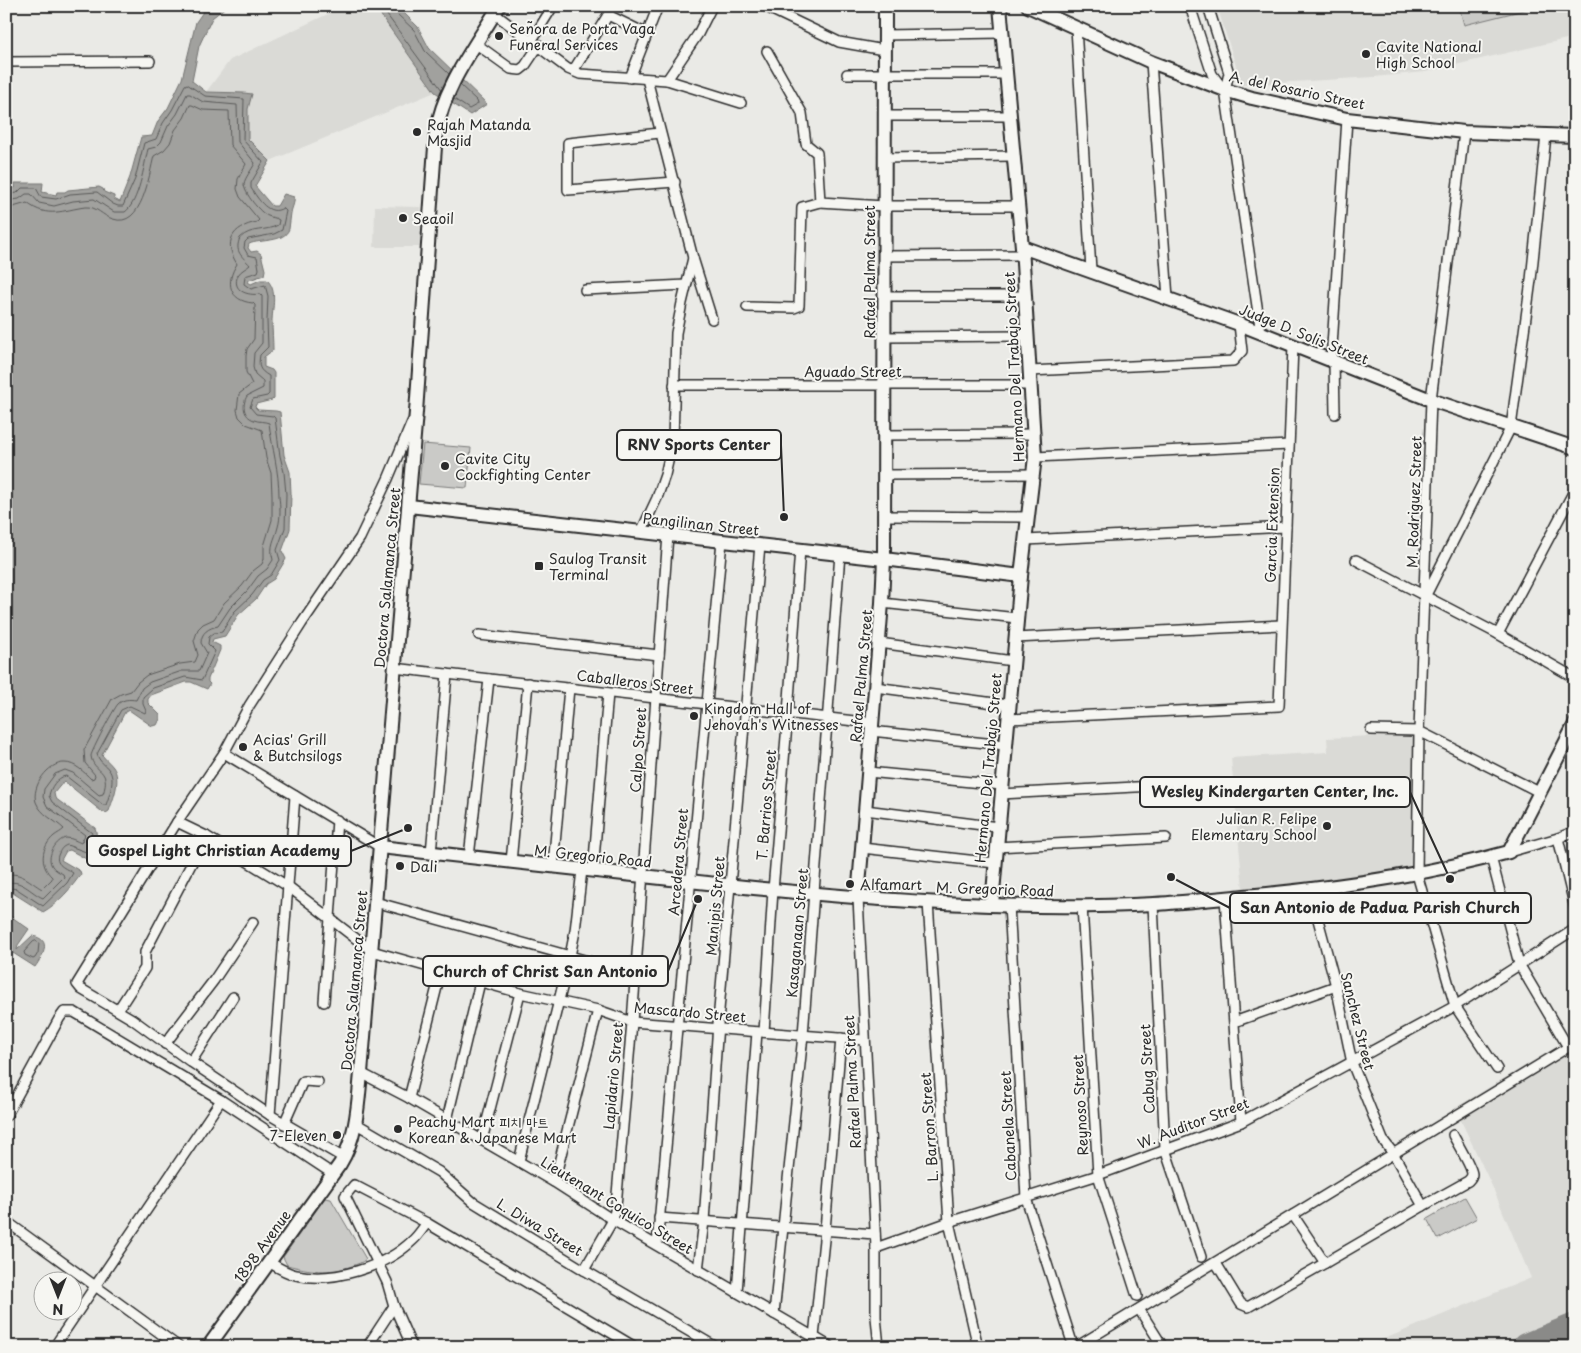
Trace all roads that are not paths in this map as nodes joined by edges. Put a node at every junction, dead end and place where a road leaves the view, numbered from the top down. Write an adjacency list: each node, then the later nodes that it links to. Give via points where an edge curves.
1 (553, 6): 17 (street)
2 (658, 6): 14 (street)
3 (712, 6): 29 (street, via 698,34)
4 (764, 6): 18 (street, via 839,42)
5 (884, 6): 15 (street, Rafael Palma Street)
6 (1000, 6): 13 (street, Hermano Del Trabajo Street)
7 (1028, 6): 12 (street, A. del Rosario Street)
8 (1190, 6): 30 (street, via 1212,74)
9 (1208, 6): 30 (street, via 1229,73)
10 (497, 8): 16 (street, Doctora Salamanca Street); 17 (street)
11 (609, 10): 14 (street); 23 (street)
12 (1076, 28): 22 (street, A. del Rosario Street); 48 (street)
13 (1001, 33): 15 (street); 25 (street, Hermano Del Trabajo Street)
14 (647, 34): 27 (street)
15 (884, 35): 18 (street, Rafael Palma Street)
16 (475, 43): 17 (street, via 512,69 520,70); 67 (street, Doctora Salamanca Street, via 443,104 436,133)
17 (535, 43): 23 (street)
18 (884, 50): 26 (street, Rafael Palma Street)
19 (767, 51): 42 (street, via 802,113 806,144 817,153)
20 (150, 61): 21 (street)
21 (6, 62)
22 (1151, 62): 30 (street, A. del Rosario Street); 53 (street)
23 (573, 71): 27 (street)
24 (847, 74): 26 (street)
25 (1005, 74): 26 (street); 33 (street, Hermano Del Trabajo Street)
26 (884, 75): 32 (street, Rafael Palma Street)
27 (630, 78): 28 (street)
28 (647, 79): 29 (street); 36 (street)
29 (667, 80): 31 (street)
30 (1225, 90): 34 (street, A. del Rosario Street); 57 (street)
31 (741, 103)
32 (884, 116): 33 (street); 40 (street, Rafael Palma Street)
33 (1009, 116): 39 (street, Hermano Del Trabajo Street)
34 (1347, 119): 35 (street, A. del Rosario Street); 61 (street)
35 (1464, 132): 37 (street, A. del Rosario Street); 66 (street, M. Rodriguez Street)
36 (660, 133): 41 (street); 41 (street, via 568,143 568,190)
37 (1546, 135): 38 (street, A. del Rosario Street); 69 (street, via 1532,280)
38 (1575, 136)
39 (1012, 156): 40 (street); 44 (street, Hermano Del Trabajo Street)
40 (884, 158): 43 (street, Rafael Palma Street)
41 (675, 182): 47 (street)
42 (820, 202): 43 (street); 54 (street, via 802,207 798,306)
43 (884, 206): 44 (street); 46 (street, Rafael Palma Street)
44 (1017, 206): 45 (street, Hermano Del Trabajo Street)
45 (1022, 251): 46 (street); 48 (street, Judge D. Solis Street); 52 (street, Hermano Del Trabajo Street)
46 (884, 256): 51 (street, Rafael Palma Street)
47 (694, 258): 49 (street); 55 (street)
48 (1091, 270): 53 (street, Judge D. Solis Street)
49 (686, 285): 50 (street); 63 (street, via 676,333)
50 (584, 290)
51 (884, 296): 52 (street); 59 (street, Rafael Palma Street)
52 (1024, 296): 58 (street, Hermano Del Trabajo Street)
53 (1168, 298): 56 (street, Judge D. Solis Street)
54 (747, 307)
55 (712, 319)
56 (1239, 324): 57 (street, Judge D. Solis Street); 62 (street, via 1242,351 1232,361)
57 (1261, 333): 60 (street, Judge D. Solis Street)
58 (1028, 336): 59 (street); 62 (street, Hermano Del Trabajo Street)
59 (884, 337): 64 (street, Rafael Palma Street)
60 (1293, 346): 61 (street, Judge D. Solis Street); 72 (street, Garcia Extension)
61 (1332, 361): 66 (street, Judge D. Solis Street); 68 (street)
62 (1030, 371): 65 (street, Hermano Del Trabajo Street)
63 (674, 385): 64 (street, Aguado Street); 82 (street, via 673,440 657,498)
64 (885, 385): 65 (street, Aguado Street); 71 (street, Rafael Palma Street)
65 (1031, 385): 70 (street, Hermano Del Trabajo Street)
66 (1432, 400): 69 (street, Judge D. Solis Street); 92 (street, M. Rodriguez Street)
67 (416, 412): 78 (street, Doctora Salamanca Street); 122 (street, via 360,538 249,706)
68 (1335, 414)
69 (1511, 427): 73 (street, Judge D. Solis Street); 92 (street)
70 (1035, 434): 71 (street); 74 (street, Hermano Del Trabajo Street)
71 (884, 435): 76 (street, Rafael Palma Street)
72 (1289, 444): 74 (street); 81 (street, Garcia Extension)
73 (1575, 448)
74 (1035, 456): 75 (street, Hermano Del Trabajo Street)
75 (1034, 474): 76 (street); 80 (street, Hermano Del Trabajo Street)
76 (884, 475): 79 (street, Rafael Palma Street)
77 (1575, 489): 97 (street)
78 (408, 506): 82 (street, Pangilinan Street); 102 (street, Doctora Salamanca Street)
79 (884, 516): 80 (street); 89 (street, Rafael Palma Street)
80 (1028, 516): 84 (street, Hermano Del Trabajo Street)
81 (1286, 527): 84 (street); 95 (street, Garcia Extension)
82 (641, 532): 83 (street, Pangilinan Street)
83 (668, 535): 85 (street, Pangilinan Street); 100 (street, Calpo Street)
84 (1026, 540): 91 (street, Hermano Del Trabajo Street)
85 (722, 541): 86 (street, Pangilinan Street); 111 (street, Arcedera Street)
86 (760, 545): 87 (street, Pangilinan Street); 113 (street, Manipis Street)
87 (800, 549): 88 (street, Pangilinan Street); 114 (street, T. Barrios Street)
88 (840, 554): 89 (street, Pangilinan Street); 115 (street, Kasaganaan Street)
89 (884, 558): 91 (street, Pangilinan Street); 93 (street, Rafael Palma Street)
90 (1356, 560): 92 (street)
91 (1021, 576): 94 (street, Hermano Del Trabajo Street)
92 (1425, 596): 97 (street); 120 (street, M. Rodriguez Street)
93 (882, 602): 94 (street); 99 (street, Rafael Palma Street)
94 (1017, 618): 98 (street, Hermano Del Trabajo Street)
95 (1281, 625): 98 (street); 116 (street, Garcia Extension, via 1279,706)
96 (479, 634): 100 (street)
97 (1498, 634): 104 (street)
98 (1015, 638): 101 (street, Hermano Del Trabajo Street)
99 (879, 642): 101 (street); 107 (street, Rafael Palma Street)
100 (659, 655): 110 (street, Calpo Street)
101 (1013, 661): 112 (street, Hermano Del Trabajo Street)
102 (394, 668): 103 (street, Caballeros Street); 136 (street, Doctora Salamanca Street)
103 (447, 674): 105 (street, Caballeros Street); 139 (street)
104 (1575, 678)
105 (489, 679): 106 (street, Caballeros Street); 141 (street)
106 (528, 683): 108 (street, Caballeros Street); 143 (street)
107 (875, 687): 112 (street); 118 (street, Rafael Palma Street)
108 (569, 688): 109 (street, Caballeros Street); 145 (street)
109 (608, 692): 110 (street, Caballeros Street); 146 (street)
110 (655, 698): 111 (street, Caballeros Street); 148 (street, Calpo Street)
111 (707, 704): 113 (street, Caballeros Street); 149 (street, Arcedera Street)
112 (1009, 705): 116 (street, Hermano Del Trabajo Street)
113 (746, 708): 114 (street, Caballeros Street); 150 (street, Manipis Street)
114 (788, 713): 115 (street, Caballeros Street); 152 (street, T. Barrios Street)
115 (828, 718): 118 (street, Caballeros Street); 154 (street, Kasaganaan Street)
116 (1008, 719): 121 (street, Hermano Del Trabajo Street)
117 (1575, 724): 126 (street)
118 (872, 727): 121 (street, Caballeros Street); 123 (street, Rafael Palma Street)
119 (1371, 730): 120 (street)
120 (1419, 731): 126 (street); 147 (street, M. Rodriguez Street)
121 (1005, 745): 125 (street, Hermano Del Trabajo Street)
122 (224, 753): 127 (street); 130 (street)
123 (868, 772): 125 (street); 128 (street, Rafael Palma Street)
124 (1193, 784): 125 (street)
125 (1001, 790): 131 (street, Hermano Del Trabajo Street)
126 (1539, 792): 140 (street)
127 (295, 796): 129 (street); 151 (street)
128 (865, 810): 131 (street); 138 (street, Rafael Palma Street)
129 (337, 820): 136 (street); 164 (street)
130 (177, 822): 133 (street); 179 (street, via 78,982 80,989)
131 (998, 826): 137 (street, Hermano Del Trabajo Street)
132 (1575, 831): 135 (street, M. Gregorio Road)
133 (206, 836): 151 (street); 179 (street, via 145,952 144,968)
134 (1166, 838): 137 (street)
135 (1558, 838): 140 (street, M. Gregorio Road); 163 (street)
136 (380, 847): 139 (street, M. Gregorio Road); 157 (street, Doctora Salamanca Street)
137 (996, 847): 144 (street, Hermano Del Trabajo Street)
138 (862, 848): 144 (street); 155 (street, Rafael Palma Street)
139 (431, 852): 141 (street, M. Gregorio Road)
140 (1509, 852): 142 (street, M. Gregorio Road)
141 (469, 857): 143 (street, M. Gregorio Road)
142 (1491, 857): 147 (street, M. Gregorio Road); 169 (street)
143 (511, 862): 145 (street, M. Gregorio Road)
144 (994, 863): 159 (street, Hermano Del Trabajo Street)
145 (552, 866): 146 (street, M. Gregorio Road)
146 (588, 870): 148 (street, M. Gregorio Road); 168 (street)
147 (1416, 874): 153 (street, M. Gregorio Road); 178 (street, M. Rodriguez Street)
148 (642, 877): 149 (street, M. Gregorio Road); 171 (street, Lapidario Street)
149 (690, 881): 150 (street, M. Gregorio Road); 183 (street, Arcedera Street)
150 (730, 886): 152 (street, M. Gregorio Road); 184 (street, Manipis Street)
151 (289, 887): 164 (street); 198 (street)
152 (772, 890): 154 (street, M. Gregorio Road); 185 (street, T. Barrios Street)
153 (1310, 890): 156 (street, M. Gregorio Road); 173 (street, Sanchez Street)
154 (814, 894): 155 (street, M. Gregorio Road); 186 (street, Kasaganaan Street)
155 (858, 898): 158 (street, M. Gregorio Road); 188 (street, Rafael Palma Street)
156 (1225, 898): 160 (street, M. Gregorio Road); 182 (street)
157 (375, 902): 167 (street, Doctora Salamanca Street); 168 (street)
158 (928, 902): 159 (street, M. Gregorio Road); 219 (street, L. Barron Street)
159 (992, 904): 161 (street, M. Gregorio Road)
160 (1153, 904): 162 (street, M. Gregorio Road); 206 (street, Cabug Street)
161 (1009, 905): 162 (street, M. Gregorio Road); 212 (street, Cabanela Street)
162 (1082, 906): 210 (street, Reynoso Street)
163 (1575, 908)
164 (329, 917): 167 (street); 176 (street)
165 (253, 922): 189 (street)
166 (1575, 929): 169 (street, W. Auditor Street)
167 (372, 951): 170 (street, Mascardo Street); 194 (street, Doctora Salamanca Street)
168 (570, 956): 171 (street); 177 (street)
169 (1519, 964): 178 (street, W. Auditor Street); 190 (street)
170 (441, 971): 172 (street, Mascardo Street); 196 (street)
171 (635, 974): 181 (street, Lapidario Street)
172 (480, 982): 174 (street, Mascardo Street); 200 (street)
173 (1336, 986): 182 (street); 192 (street, Sanchez Street)
174 (520, 993): 177 (street, Mascardo Street); 205 (street)
175 (233, 997): 191 (street)
176 (324, 1002)
177 (559, 1002): 180 (street, Mascardo Street); 208 (street)
178 (1456, 1006): 192 (street, W. Auditor Street); 193 (street, M. Rodriguez Street)
179 (118, 1010): 189 (street)
180 (598, 1010): 181 (street, Mascardo Street); 211 (street)
181 (632, 1022): 183 (street, Mascardo Street); 216 (street, Lapidario Street)
182 (1234, 1022): 201 (street)
183 (677, 1026): 184 (street, Mascardo Street); 215 (street, Arcedera Street)
184 (719, 1029): 185 (street, Mascardo Street); 217 (street, Manipis Street)
185 (761, 1032): 186 (street, Mascardo Street); 221 (street, T. Barrios Street)
186 (803, 1035): 187 (street, Mascardo Street); 222 (street, Kasaganaan Street)
187 (841, 1038): 188 (street, Mascardo Street); 223 (street)
188 (864, 1040): 224 (street, Rafael Palma Street)
189 (166, 1044): 191 (street)
190 (1571, 1045): 207 (street)
191 (191, 1062): 198 (street)
192 (1352, 1063): 201 (street, W. Auditor Street); 207 (street, Sanchez Street, via 1383,1140)
193 (1497, 1069)
194 (361, 1073): 196 (street, Lieutenant Coquico Street); 202 (street, Doctora Salamanca Street)
195 (318, 1082): 203 (street, via 302,1083)
196 (409, 1098): 200 (street, Lieutenant Coquico Street)
197 (222, 1100): 199 (street, via 74,1012 64,1012); 209 (street); 234 (street)
198 (270, 1115): 203 (street)
199 (6, 1116)
200 (446, 1120): 205 (street, Lieutenant Coquico Street)
201 (1240, 1122): 206 (street, W. Auditor Street)
202 (355, 1123): 209 (street, Doctora Salamanca Street); 232 (street, L. Diwa Street, via 432,1167 473,1202)
203 (284, 1124): 209 (street)
204 (1453, 1135): 213 (street, via 1472,1177)
205 (482, 1140): 208 (street, Lieutenant Coquico Street)
206 (1165, 1149): 210 (street, W. Auditor Street); 227 (street, Cabug Street)
207 (1393, 1153): 213 (street, Sanchez Street); 214 (street)
208 (519, 1162): 211 (street, Lieutenant Coquico Street)
209 (339, 1165): 228 (street, 1898 Avenue)
210 (1098, 1175): 212 (street, W. Auditor Street); 236 (street, Reynoso Street)
211 (554, 1182): 216 (street, Lieutenant Coquico Street)
212 (1026, 1198): 219 (street, W. Auditor Street); 241 (street, Cabanela Street)
213 (1423, 1206): 231 (street)
214 (1294, 1215): 230 (street); 231 (street)
215 (659, 1218): 217 (street); 225 (street, Arcedera Street)
216 (613, 1220): 225 (street, Lieutenant Coquico Street); 232 (street, Lapidario Street)
217 (704, 1221): 221 (street); 233 (street, Manipis Street)
218 (6, 1222): 234 (street)
219 (949, 1222): 226 (street, W. Auditor Street); 251 (street, L. Barron Street)
220 (426, 1223): 229 (street, via 412,1241); 229 (street, via 354,1185 344,1196); 247 (street)
221 (743, 1224): 222 (street); 235 (street, T. Barrios Street)
222 (784, 1227): 223 (street); 239 (street, Kasaganaan Street)
223 (825, 1230): 224 (street); 240 (street)
224 (875, 1234): 226 (street, Rafael Palma Street)
225 (657, 1246): 233 (street, Lieutenant Coquico Street)
226 (876, 1248): 250 (street, Rafael Palma Street)
227 (1201, 1257)
228 (268, 1262): 229 (street, via 294,1275 308,1277 331,1277); 244 (street, 1898 Avenue)
229 (378, 1263): 237 (street)
230 (1216, 1263): 231 (street, via 1241,1304 1248,1307); 238 (street)
231 (1325, 1263)
232 (584, 1270): 248 (street, L. Diwa Street)
233 (698, 1270): 235 (street, Lieutenant Coquico Street)
234 (95, 1285): 242 (street); 243 (street)
235 (737, 1292): 239 (street, Lieutenant Coquico Street)
236 (1137, 1296)
237 (394, 1306): 245 (street); 246 (street)
238 (1139, 1309): 241 (street); 252 (street)
239 (774, 1314): 240 (street, Lieutenant Coquico Street)
240 (814, 1337): 249 (street, Lieutenant Coquico Street)
241 (1074, 1343)
242 (54, 1347)
243 (179, 1347)
244 (208, 1347)
245 (367, 1347)
246 (412, 1347)
247 (635, 1347)
248 (716, 1347)
249 (830, 1347)
250 (879, 1347)
251 (978, 1347)
252 (1163, 1347)

